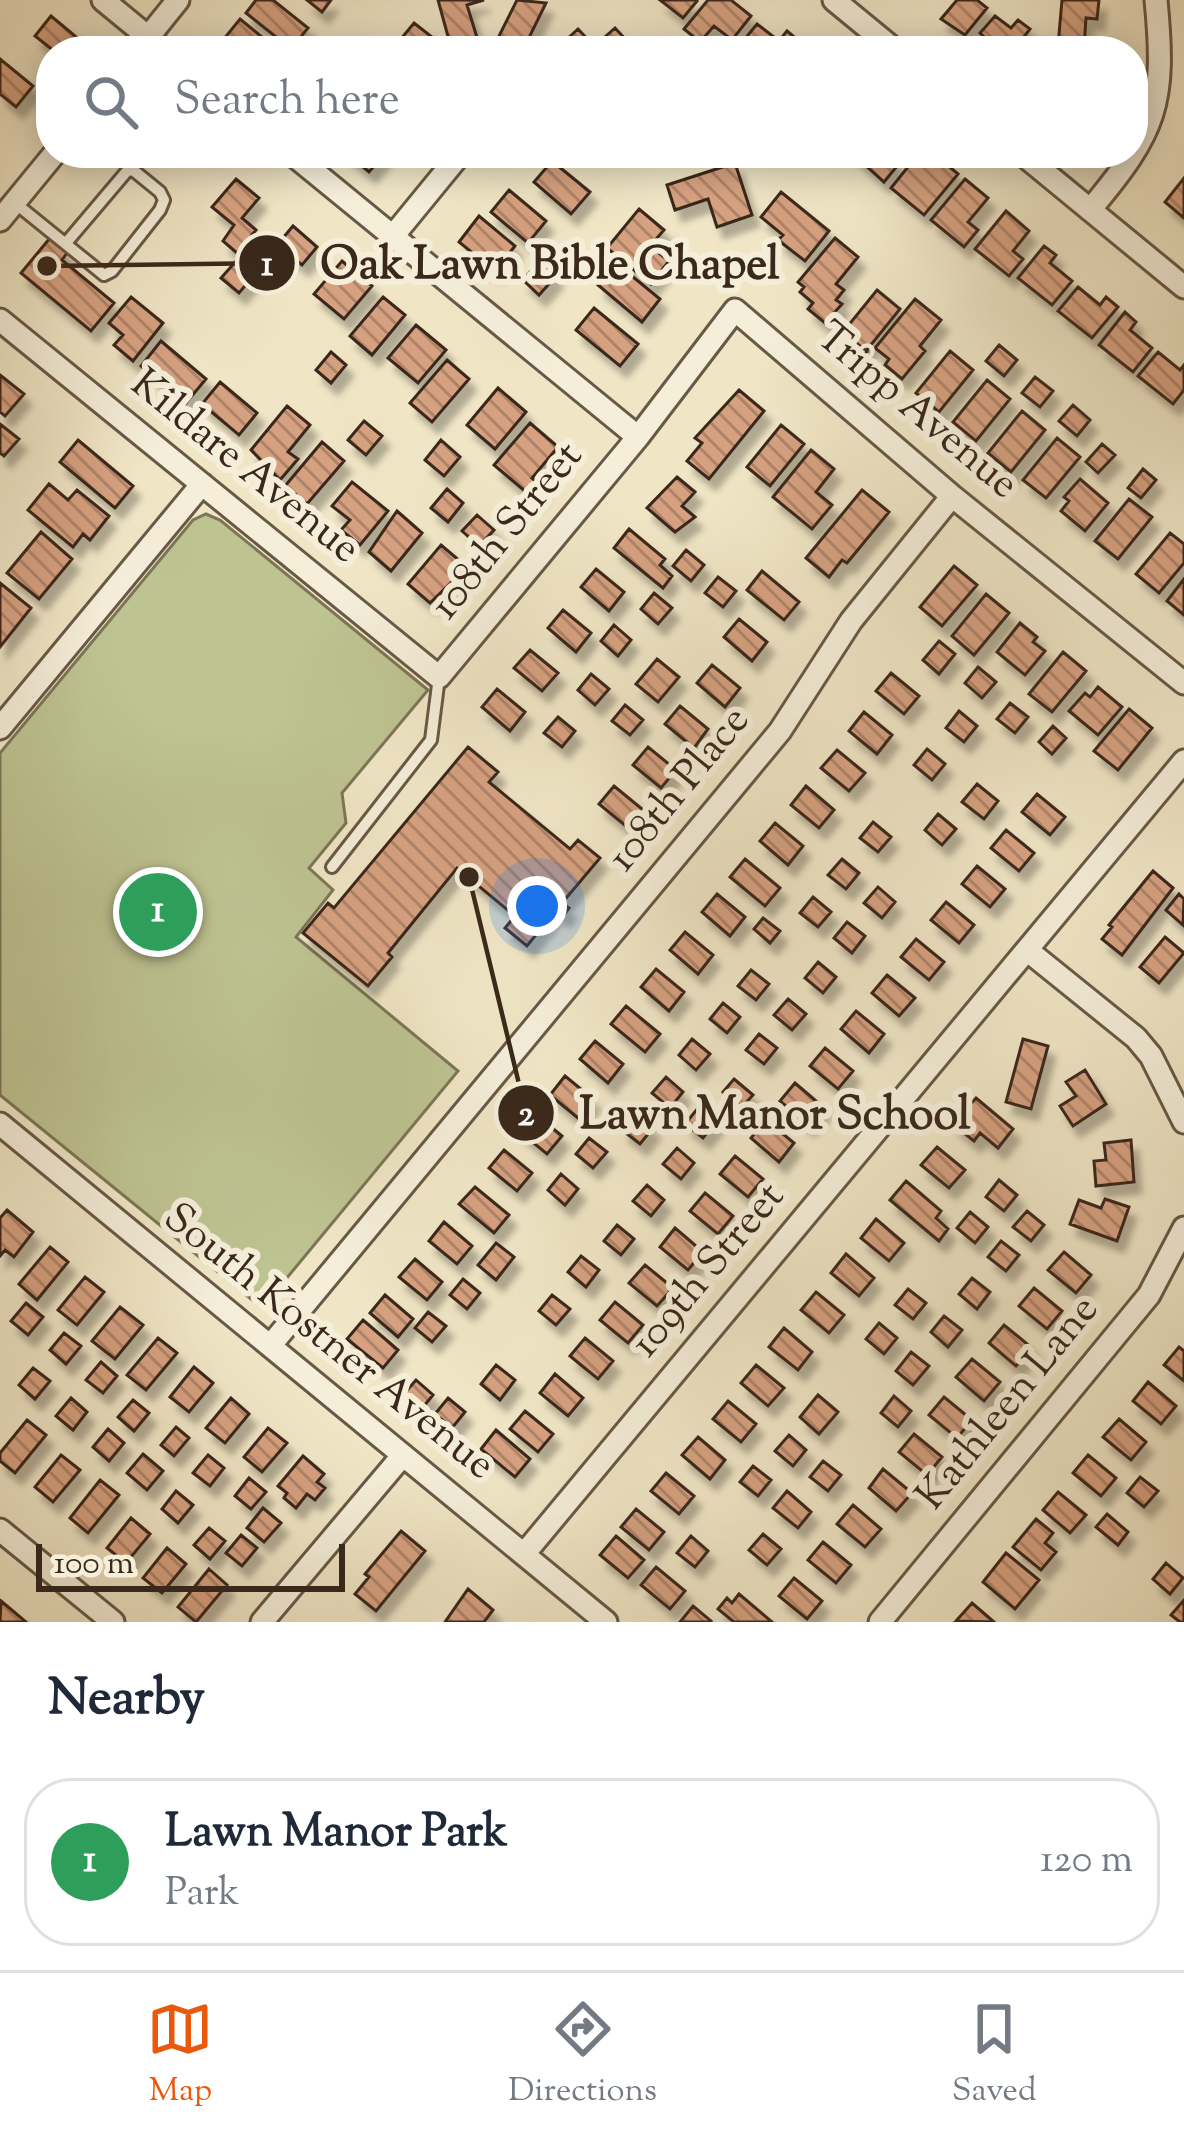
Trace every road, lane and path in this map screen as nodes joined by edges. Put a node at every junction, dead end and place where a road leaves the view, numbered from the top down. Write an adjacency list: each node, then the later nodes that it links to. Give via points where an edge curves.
1 (103, 0): 5 (street)
2 (178, 0): 6 (street)
3 (835, 0): 7 (street)
4 (1156, 0): 8 (street, via 1162,64)
5 (140, 36)
6 (156, 36)
7 (878, 36)
8 (1148, 130)
9 (43, 168): 15 (street)
10 (309, 168): 16 (street)
11 (449, 168): 16 (street)
12 (1039, 168): 14 (street)
13 (1123, 168): 14 (street)
14 (1090, 210): 18 (street)
15 (7, 212): 17 (lane)
16 (393, 236): 20 (street)
17 (66, 243): 17 (lane, via 104,275 164,200 128,171)
18 (1184, 287)
19 (0, 320): 21 (street, Kildare Avenue)
20 (638, 437): 22 (street, Tripp Avenue, via 735,310); 23 (street, 108th Street)
21 (202, 484): 23 (street, Kildare Avenue); 25 (street)
22 (952, 496): 24 (street, Tripp Avenue); 32 (street, 108th Place, via 851,621 780,731)
23 (439, 677): 27 (lane, via 431,740)
24 (1184, 683)
25 (0, 728)
26 (1184, 760): 28 (street, 109th Street)
27 (332, 868)
28 (1027, 950): 29 (street, via 1136,1038); 35 (street, 109th Street)
29 (1184, 1122)
30 (0, 1124): 32 (street, South Kostner Avenue)
31 (1184, 1228): 39 (street, Kathleen Lane, via 1149,1295)
32 (270, 1346): 33 (street, South Kostner Avenue)
33 (403, 1455): 35 (street, South Kostner Avenue); 37 (street)
34 (0, 1529): 36 (street)
35 (524, 1554): 38 (street, South Kostner Avenue)
36 (113, 1622)
37 (262, 1622)
38 (606, 1622)
39 (880, 1622)

